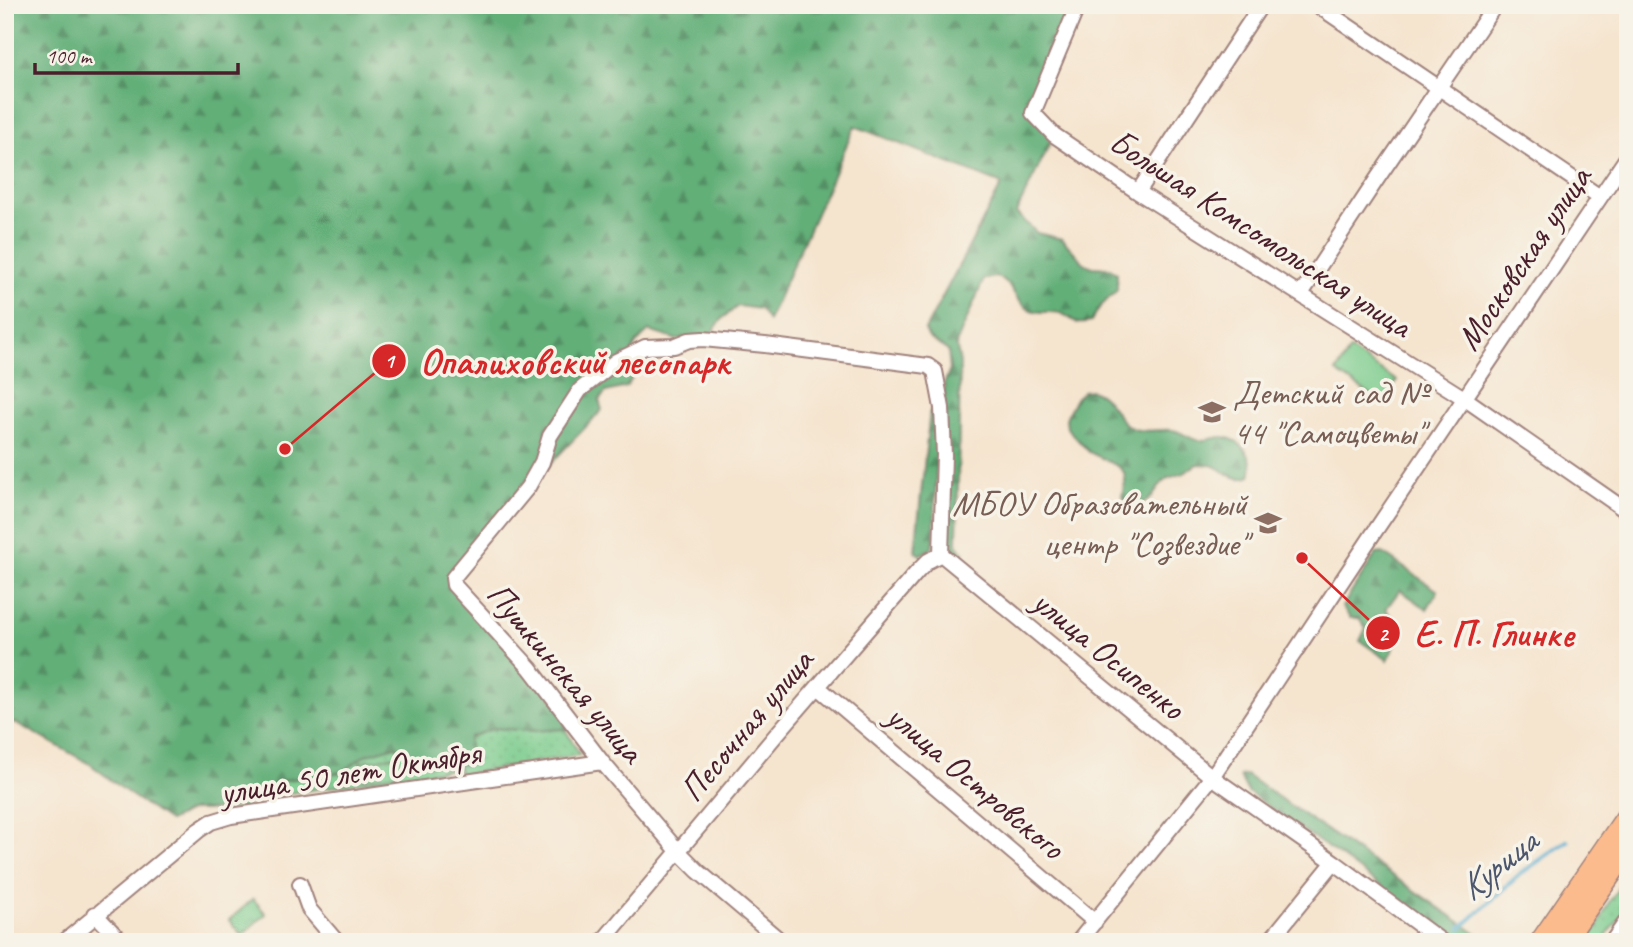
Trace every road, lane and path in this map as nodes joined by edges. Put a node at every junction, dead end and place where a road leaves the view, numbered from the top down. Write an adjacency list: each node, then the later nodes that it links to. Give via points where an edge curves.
1 (1078, 5): 7 (street, Большая Комсомольская улица, via 1033,113 1054,135)
2 (1261, 5): 7 (street)
3 (1317, 5): 5 (street)
4 (1495, 5): 5 (street)
5 (1439, 89): 8 (street); 9 (street)
6 (1628, 156): 8 (street, Московская улица)
7 (1138, 192): 9 (street, Большая Комсомольская улица)
8 (1600, 197): 10 (street, Московская улица)
9 (1301, 294): 10 (street, Большая Комсомольская улица)
10 (1464, 398): 11 (street, Большая Комсомольская улица); 15 (street, Московская улица)
11 (1628, 512)
12 (941, 554): 13 (street, Песочная улица, via 918,571); 14 (street, Пушкинская улица, via 942,408 932,367 693,339 645,348 616,360 579,390 550,436 528,487 453,578 454,585 530,668); 15 (street, улица Осипенко)
13 (818, 687): 18 (street, Песочная улица); 23 (street, улица Островского)
14 (602, 762): 18 (street, Пушкинская улица); 21 (street, улица 50 лет Октября, via 231,816 199,830)
15 (1212, 776): 19 (street, улица Осипенко); 23 (street, Московская улица)
16 (1628, 817): 32 (main road)
17 (1627, 850): 33 (main road)
18 (678, 851): 27 (street, Песочная улица); 28 (street, Пушкинская улица)
19 (1334, 862): 30 (street); 31 (street, улица Осипенко)
20 (300, 884): 26 (street, via 309,909)
21 (95, 914): 24 (street, улица 50 лет Октября); 25 (street)
22 (1628, 919): 34 (street)
23 (1094, 922): 29 (street, Московская улица)
24 (64, 942)
25 (122, 942)
26 (337, 942)
27 (603, 942)
28 (782, 942)
29 (1079, 942)
30 (1269, 942)
31 (1441, 942)
32 (1542, 942)
33 (1562, 942)
34 (1612, 942)

